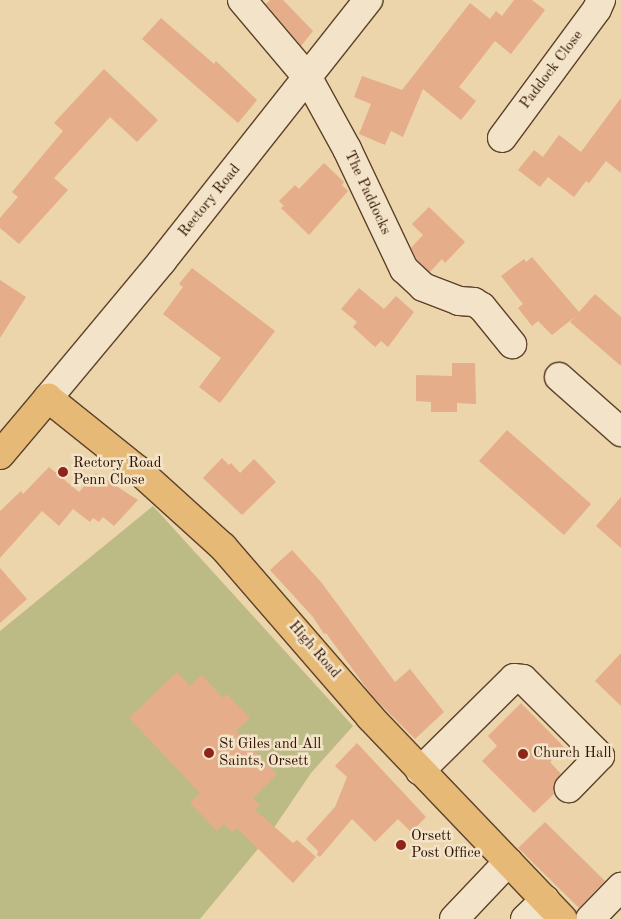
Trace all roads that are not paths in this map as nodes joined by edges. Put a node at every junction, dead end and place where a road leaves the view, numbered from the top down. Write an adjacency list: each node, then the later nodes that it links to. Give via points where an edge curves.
1 (242, 0): 4 (street, The Paddocks)
2 (368, 0): 4 (street, Rectory Road)
3 (601, 0): 5 (street, Paddock Close)
4 (308, 78): 6 (street, The Paddocks, via 347,149 404,269 423,287 459,302 474,302 482,307); 8 (street, Rectory Road)
5 (502, 138)
6 (512, 344)
7 (560, 377): 9 (street)
8 (48, 398): 10 (main road); 11 (main road, High Road, via 138,470 223,547)
9 (621, 432)
10 (0, 454)
11 (420, 771): 12 (street, via 514,678 523,679 600,756); 13 (main road, High Road)
12 (569, 788)
13 (508, 862): 15 (main road, High Road); 16 (street)
14 (621, 887): 18 (street)
15 (554, 910): 17 (street)
16 (454, 919)
17 (525, 919)
18 (590, 919)

